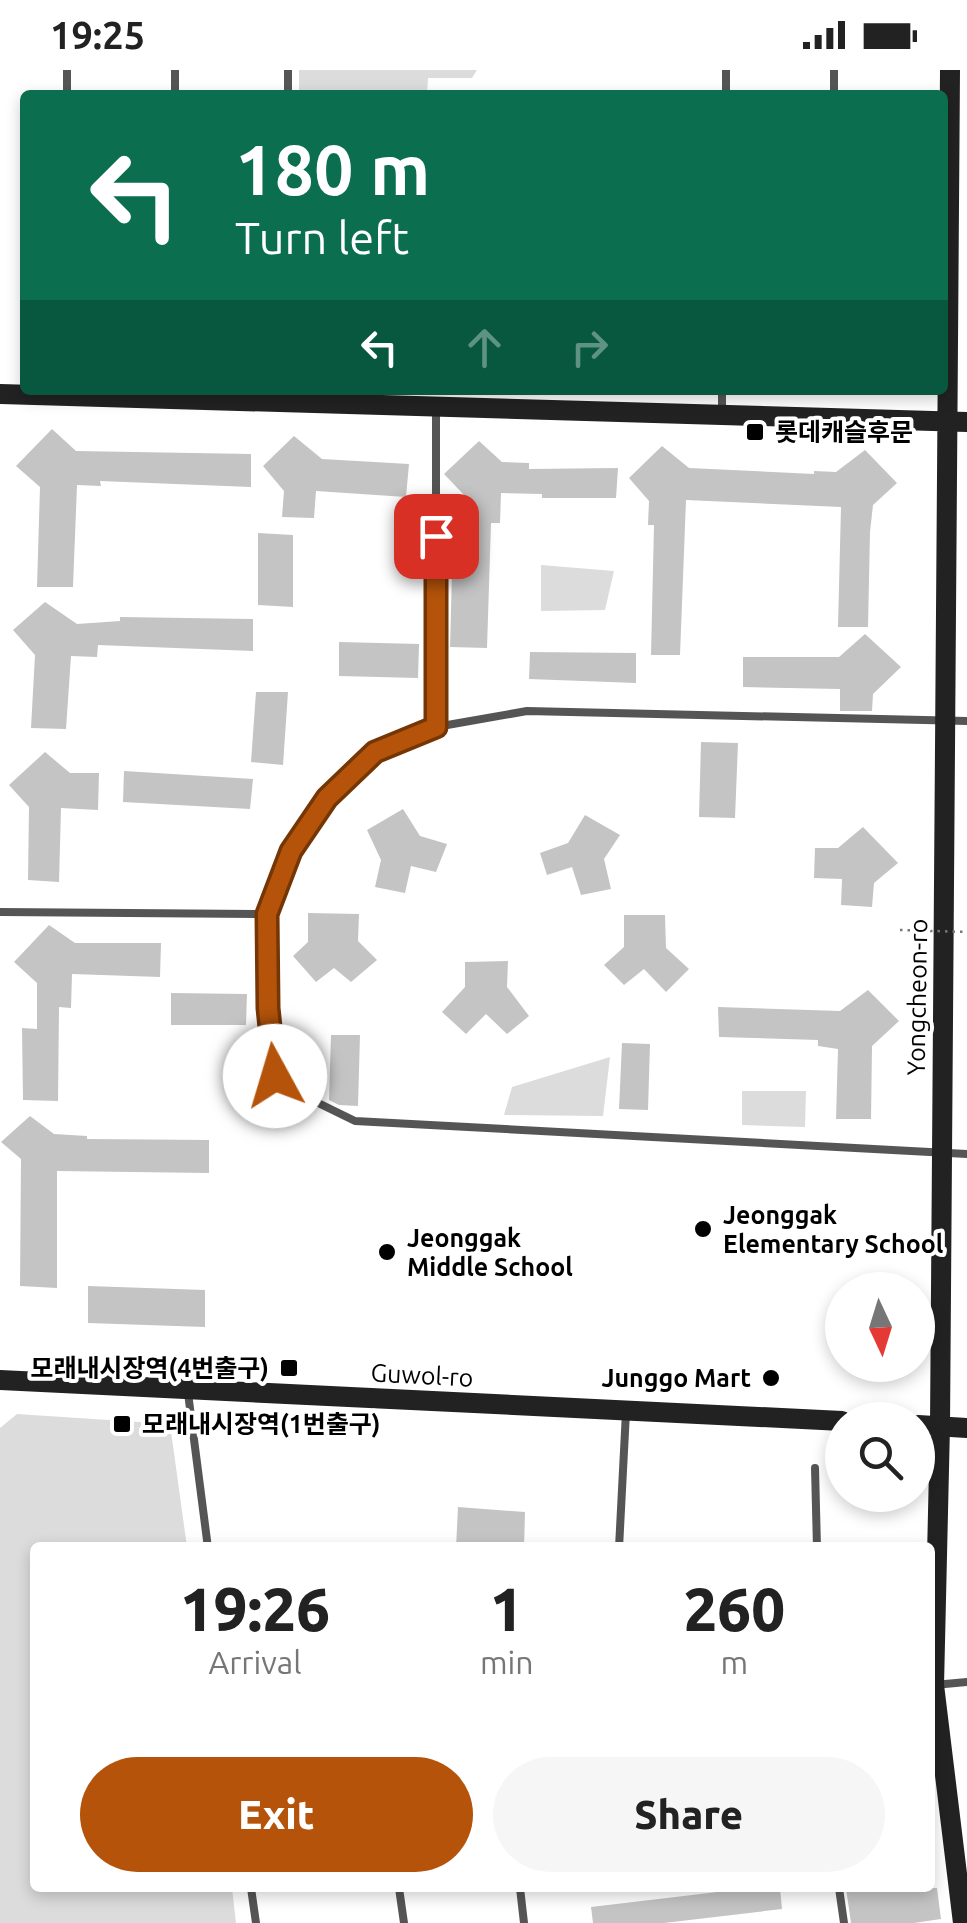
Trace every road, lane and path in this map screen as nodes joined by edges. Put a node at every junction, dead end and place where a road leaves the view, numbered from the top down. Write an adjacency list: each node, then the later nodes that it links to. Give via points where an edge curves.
1 (950, 70): 2 (street, Yongcheon-ro)
2 (958, 128): 8 (street, Yongcheon-ro)
3 (215, 395): 5 (street)
4 (722, 395): 7 (lane)
5 (288, 396): 6 (street)
6 (436, 407): 7 (street); 11 (lane)
7 (722, 415): 8 (street)
8 (957, 422): 9 (street, Yongcheon-ro)
9 (945, 720): 10 (lane); 11 (lane, via 527,711); 16 (street, Yongcheon-ro)
10 (967, 720)
11 (436, 727): 13 (lane, via 375,752 327,798 291,851)
12 (0, 912): 13 (lane)
13 (267, 914): 16 (lane, via 275,1076 355,1121)
14 (900, 930): 15 (path, bridge)
15 (967, 932)
16 (941, 1153): 17 (lane); 23 (street, Yongcheon-ro)
17 (967, 1154)
18 (0, 1380): 19 (street, Guwol-ro)
19 (187, 1389): 20 (street, Guwol-ro); 26 (lane)
20 (626, 1410): 21 (street, Guwol-ro); 27 (lane)
21 (825, 1420)
22 (935, 1426): 23 (street)
23 (940, 1426): 24 (street); 29 (street, Yongcheon-ro)
24 (967, 1428)
25 (815, 1468): 28 (lane)
26 (207, 1542)
27 (619, 1542)
28 (817, 1542)
29 (935, 1588)
30 (967, 1682): 31 (lane)
31 (935, 1686)
32 (935, 1709): 41 (street, Yongcheon-ro)
33 (252, 1892): 37 (lane)
34 (400, 1892): 38 (lane)
35 (520, 1892): 39 (lane)
36 (840, 1892): 40 (lane)
37 (256, 1923)
38 (404, 1923)
39 (524, 1923)
40 (844, 1923)
41 (963, 1923)

